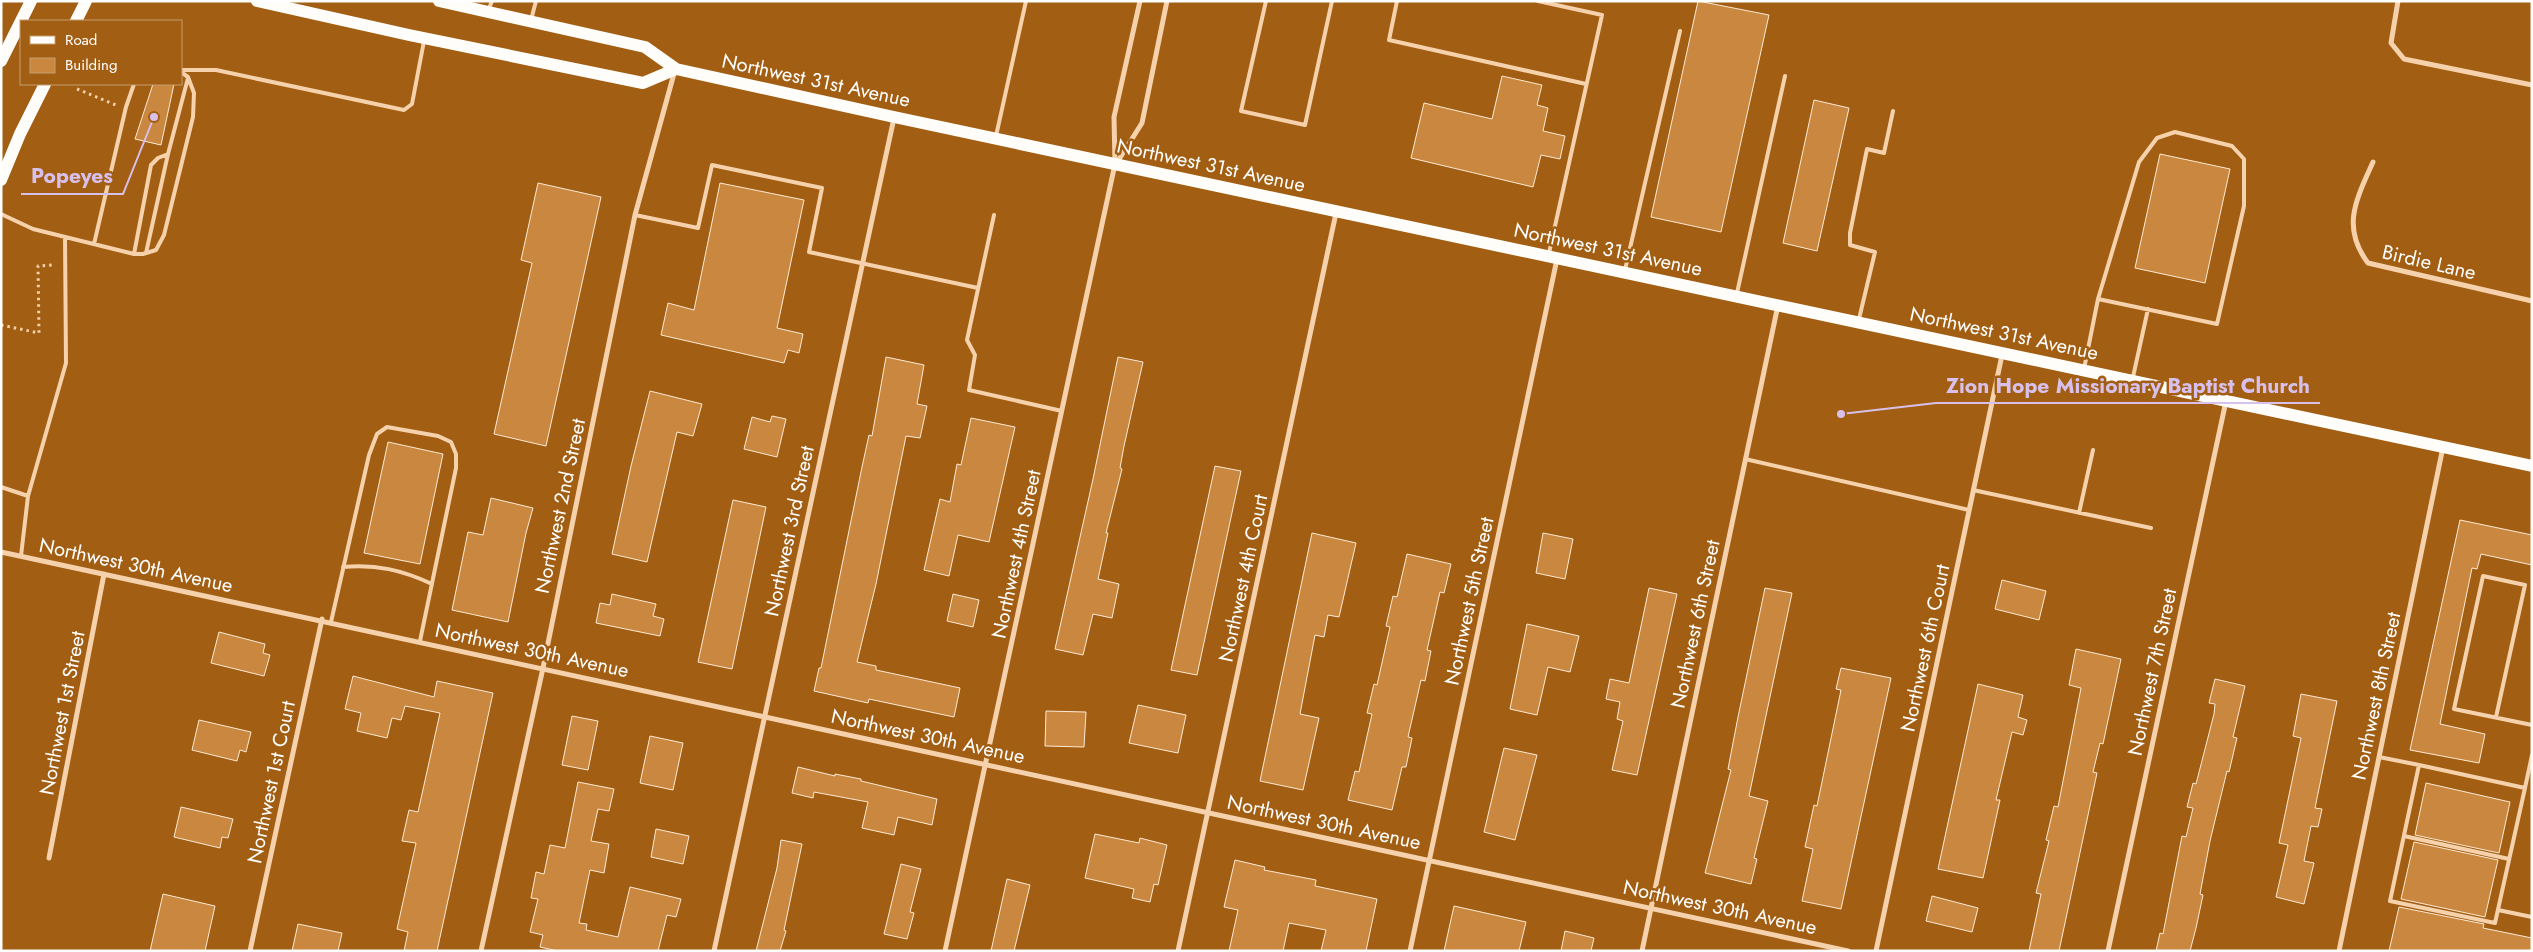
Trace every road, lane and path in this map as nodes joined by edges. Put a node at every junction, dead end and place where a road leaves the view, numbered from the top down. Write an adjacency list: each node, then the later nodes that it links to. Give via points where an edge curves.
1 (31, 1): 15 (main road)
2 (86, 1): 16 (main road)
3 (257, 1): 20 (main road)
4 (439, 1): 14 (main road, Northwest 31st Avenue)
5 (536, 1): 17 (lane)
6 (1026, 1): 35 (lane)
7 (1140, 1): 38 (street, via 1114,117)
8 (1167, 1): 38 (street, via 1142,123)
9 (1266, 1): 10 (lane, via 1241,111 1304,125)
10 (1332, 1)
11 (1397, 1): 27 (lane, via 1389,40)
12 (1538, 1): 27 (lane, via 1602,15)
13 (2398, 1): 30 (street, via 2391,43 2404,59)
14 (490, 6): 17 (main road, Northwest 31st Avenue)
15 (22, 20)
16 (76, 20)
17 (531, 20): 22 (main road, Northwest 31st Avenue, via 645,47)
18 (20, 23): 21 (main road)
19 (1680, 31): 51 (lane)
20 (424, 38): 22 (main road, via 644,83); 23 (lane, via 412,104 404,110 216,70)
21 (1, 61)
22 (676, 69): 34 (main road, Northwest 31st Avenue); 42 (street, Northwest 2nd Street)
23 (182, 71)
24 (182, 72): 26 (lane)
25 (1786, 76): 53 (lane)
26 (188, 77): 36 (lane); 46 (lane, via 194,93 193,117 164,235 156,250)
27 (1586, 84): 48 (lane)
28 (44, 85): 39 (main road)
29 (134, 85): 45 (lane)
30 (2532, 85)
31 (77, 89): 32 (path)
32 (116, 105)
33 (1893, 111): 58 (lane, via 1884,153 1866,149 1850,233 1850,246 1875,252)
34 (894, 117): 35 (main road, Northwest 31st Avenue); 49 (street, Northwest 3rd Street)
35 (996, 138): 38 (main road, Northwest 31st Avenue)
36 (168, 154): 46 (lane); 47 (lane, via 151,165)
37 (2373, 162): 55 (street, Birdie Lane, via 2360,190 2352,227 2357,248 2368,263)
38 (1115, 164): 40 (main road, Northwest 31st Avenue); 64 (street, Northwest 4th Street)
39 (1, 180)
40 (1336, 211): 48 (main road, Northwest 31st Avenue); 93 (street, Northwest 4th Court)
41 (1, 214): 44 (lane, via 33,229)
42 (635, 215): 49 (lane, via 698,228 712,165 822,188 810,252); 83 (street, Northwest 2nd Street)
43 (994, 215): 52 (lane)
44 (65, 236): 45 (lane); 71 (lane, via 66,363)
45 (94, 244): 47 (lane)
46 (146, 253): 47 (lane)
47 (134, 254)
48 (1553, 257): 51 (main road, Northwest 31st Avenue); 96 (street, Northwest 5th Street)
49 (863, 262): 52 (lane); 84 (street, Northwest 3rd Street)
50 (53, 264): 59 (path, via 38,266 39,333)
51 (1625, 272): 53 (main road, Northwest 31st Avenue)
52 (978, 288): 64 (lane, via 968,340 975,355 969,390)
53 (1736, 296): 56 (main road, Northwest 31st Avenue)
54 (2098, 299): 57 (lane); 57 (lane, via 2139,162 2157,138 2176,132 2232,146 2244,159 2244,206 2217,324); 61 (lane)
55 (2532, 301)
56 (1778, 304): 58 (main road, Northwest 31st Avenue); 67 (street, Northwest 6th Street)
57 (2148, 309): 62 (lane)
58 (1858, 322): 60 (main road, Northwest 31st Avenue)
59 (1, 325)
60 (2003, 352): 61 (main road, Northwest 31st Avenue); 70 (street, Northwest 6th Court)
61 (2084, 369): 62 (main road, Northwest 31st Avenue)
62 (2132, 380): 63 (main road, Northwest 31st Avenue)
63 (2226, 400): 65 (main road, Northwest 31st Avenue); 110 (street, Northwest 7th Street)
64 (1062, 411): 89 (street, Northwest 4th Street)
65 (2443, 447): 68 (main road, Northwest 31st Avenue); 88 (street, Northwest 8th Street)
66 (2093, 450): 73 (lane)
67 (1745, 460): 72 (lane); 98 (street, Northwest 6th Street)
68 (2532, 466)
69 (1, 487): 71 (lane)
70 (1974, 490): 72 (street, Northwest 6th Court); 73 (lane)
71 (28, 496): 76 (lane)
72 (1970, 510): 109 (street, Northwest 6th Court)
73 (2079, 513): 74 (lane)
74 (2151, 528)
75 (1, 552): 76 (street, Northwest 30th Avenue)
76 (21, 556): 78 (street, Northwest 30th Avenue)
77 (344, 567): 79 (lane, via 365,565 389,569); 79 (lane, via 369,455 377,434 387,428 413,431 451,442 456,454 456,468); 81 (lane)
78 (104, 574): 80 (street, Northwest 30th Avenue); 95 (street, Northwest 1st Street)
79 (432, 584): 82 (lane)
80 (322, 620): 81 (street, Northwest 30th Avenue); 101 (street, Northwest 1st Court)
81 (331, 622): 82 (street, Northwest 30th Avenue)
82 (420, 641): 83 (street, Northwest 30th Avenue)
83 (543, 668): 84 (street, Northwest 30th Avenue); 102 (street, Northwest 2nd Street)
84 (764, 716): 89 (street, Northwest 30th Avenue); 103 (street, Northwest 3rd Street)
85 (2496, 717): 85 (lane, via 2454,708 2483,576 2525,585); 86 (lane)
86 (2532, 725)
87 (2532, 755): 91 (lane)
88 (2379, 757): 90 (lane); 111 (street, Northwest 8th Street)
89 (985, 764): 93 (street, Northwest 30th Avenue); 104 (street, Northwest 4th Street)
90 (2419, 765): 92 (lane); 94 (lane)
91 (2530, 775): 92 (lane)
92 (2525, 788): 97 (lane)
93 (1208, 813): 96 (street, Northwest 30th Avenue); 105 (street, Northwest 4th Court)
94 (2404, 836): 97 (lane); 99 (lane, via 2390,902 2495,923)
95 (49, 858)
96 (1430, 859): 98 (street, Northwest 30th Avenue); 106 (street, Northwest 5th Street)
97 (2509, 859): 99 (lane)
98 (1651, 908): 107 (street, Northwest 6th Street); 108 (street, Northwest 30th Avenue)
99 (2498, 910): 100 (lane)
100 (2532, 917)
101 (250, 951)
102 (481, 951)
103 (714, 951)
104 (945, 951)
105 (1178, 951)
106 (1410, 951)
107 (1642, 951)
108 (1848, 951)
109 (1876, 951)
110 (2108, 951)
111 (2339, 951)

